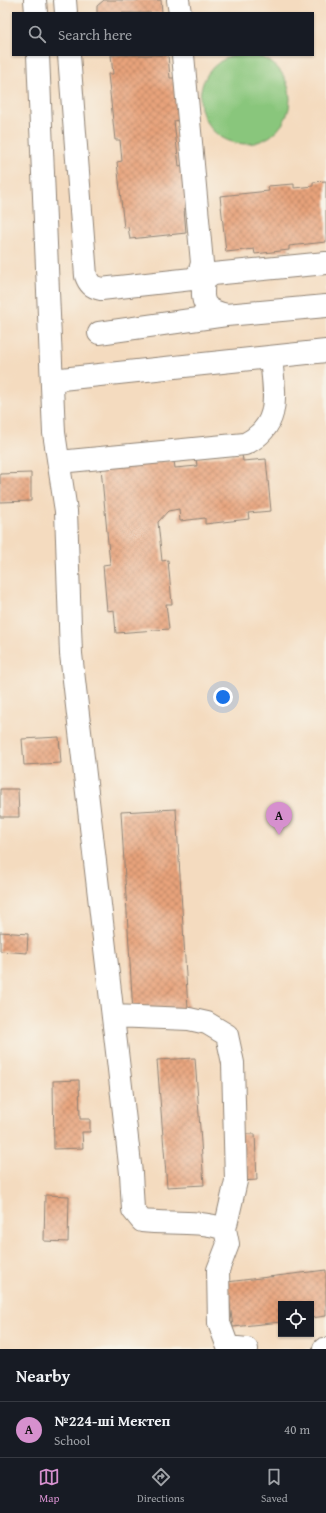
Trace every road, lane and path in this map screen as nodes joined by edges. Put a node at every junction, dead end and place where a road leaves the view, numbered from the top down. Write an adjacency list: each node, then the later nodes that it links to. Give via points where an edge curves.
1 (35, 0): 4 (lane)
2 (65, 0): 5 (lane)
3 (178, 0): 6 (lane)
4 (36, 12)
5 (66, 12)
6 (180, 12)
7 (38, 56): 16 (lane)
8 (69, 56): 9 (lane, via 86,276 93,287 101,290 192,279 200,270 202,263)
9 (183, 56)
10 (326, 263): 12 (lane, via 213,274 204,280 204,302 212,311)
11 (326, 306): 12 (lane)
12 (226, 315): 13 (lane)
13 (99, 333)
14 (326, 351): 15 (lane)
15 (271, 357): 16 (lane); 17 (lane, via 274,410 267,426 257,438 245,444)
16 (52, 380): 17 (lane)
17 (58, 462): 18 (lane, via 66,510 71,654)
18 (113, 1016): 19 (lane, via 133,1210 142,1220 210,1224); 19 (lane, via 189,1019 207,1023 227,1035 234,1063 236,1182)
19 (224, 1229): 20 (lane, via 228,1244 218,1270 219,1323 228,1347)
20 (247, 1349)

